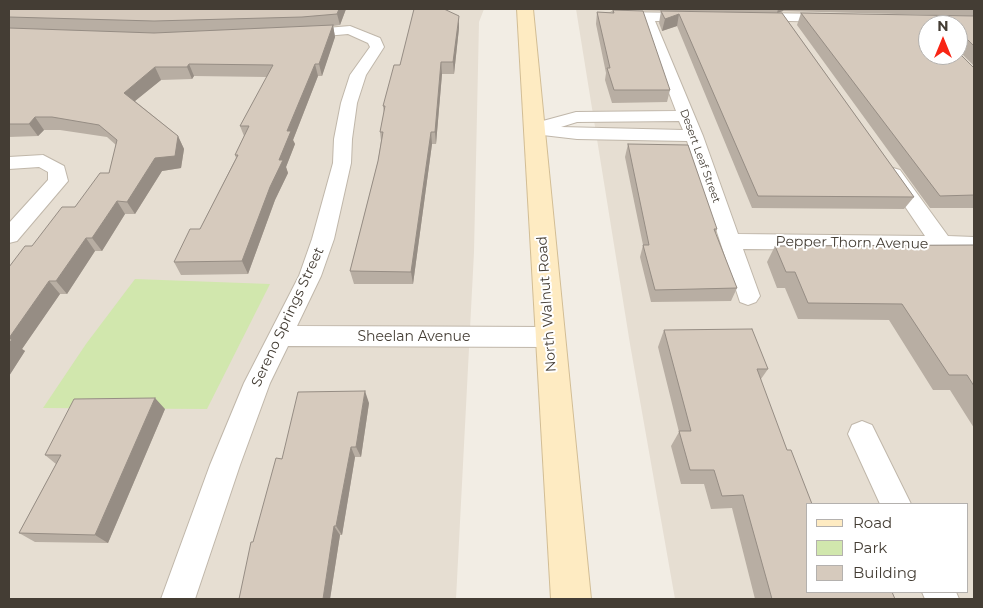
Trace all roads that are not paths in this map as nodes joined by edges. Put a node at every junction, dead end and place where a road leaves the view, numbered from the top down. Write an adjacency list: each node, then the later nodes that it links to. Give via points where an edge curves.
1 (525, 9): 12 (street, North Walnut Road)
2 (605, 16): 3 (street)
3 (647, 17): 4 (street); 11 (street, Desert Leaf Street)
4 (705, 17)
5 (744, 17): 6 (street)
6 (782, 17): 7 (street); 8 (street)
7 (841, 19)
8 (794, 34)
9 (286, 35): 22 (street, Sereno Springs Street, via 350,30 375,41 376,46 358,75 349,102 342,163 324,239 310,276)
10 (625, 116): 11 (street); 12 (street, via 576,117); 13 (street)
11 (686, 116): 14 (street, Desert Leaf Street)
12 (534, 129): 13 (street, via 577,134); 23 (street, North Walnut Road)
13 (629, 134): 14 (street)
14 (694, 136): 18 (street, Desert Leaf Street)
15 (9, 163): 17 (street, via 43,161 57,170 58,181)
16 (885, 163): 19 (street)
17 (9, 236)
18 (730, 241): 19 (street, Pepper Thorn Avenue); 21 (street, Desert Leaf Street)
19 (942, 244): 20 (street, Pepper Thorn Avenue)
20 (974, 244)
21 (748, 296)
22 (280, 336): 23 (street, Sheelan Avenue); 26 (street, Sereno Springs Street, via 257,383 225,465)
23 (549, 337): 27 (street, North Walnut Road)
24 (862, 434): 25 (street)
25 (896, 503)
26 (178, 599)
27 (570, 599)

